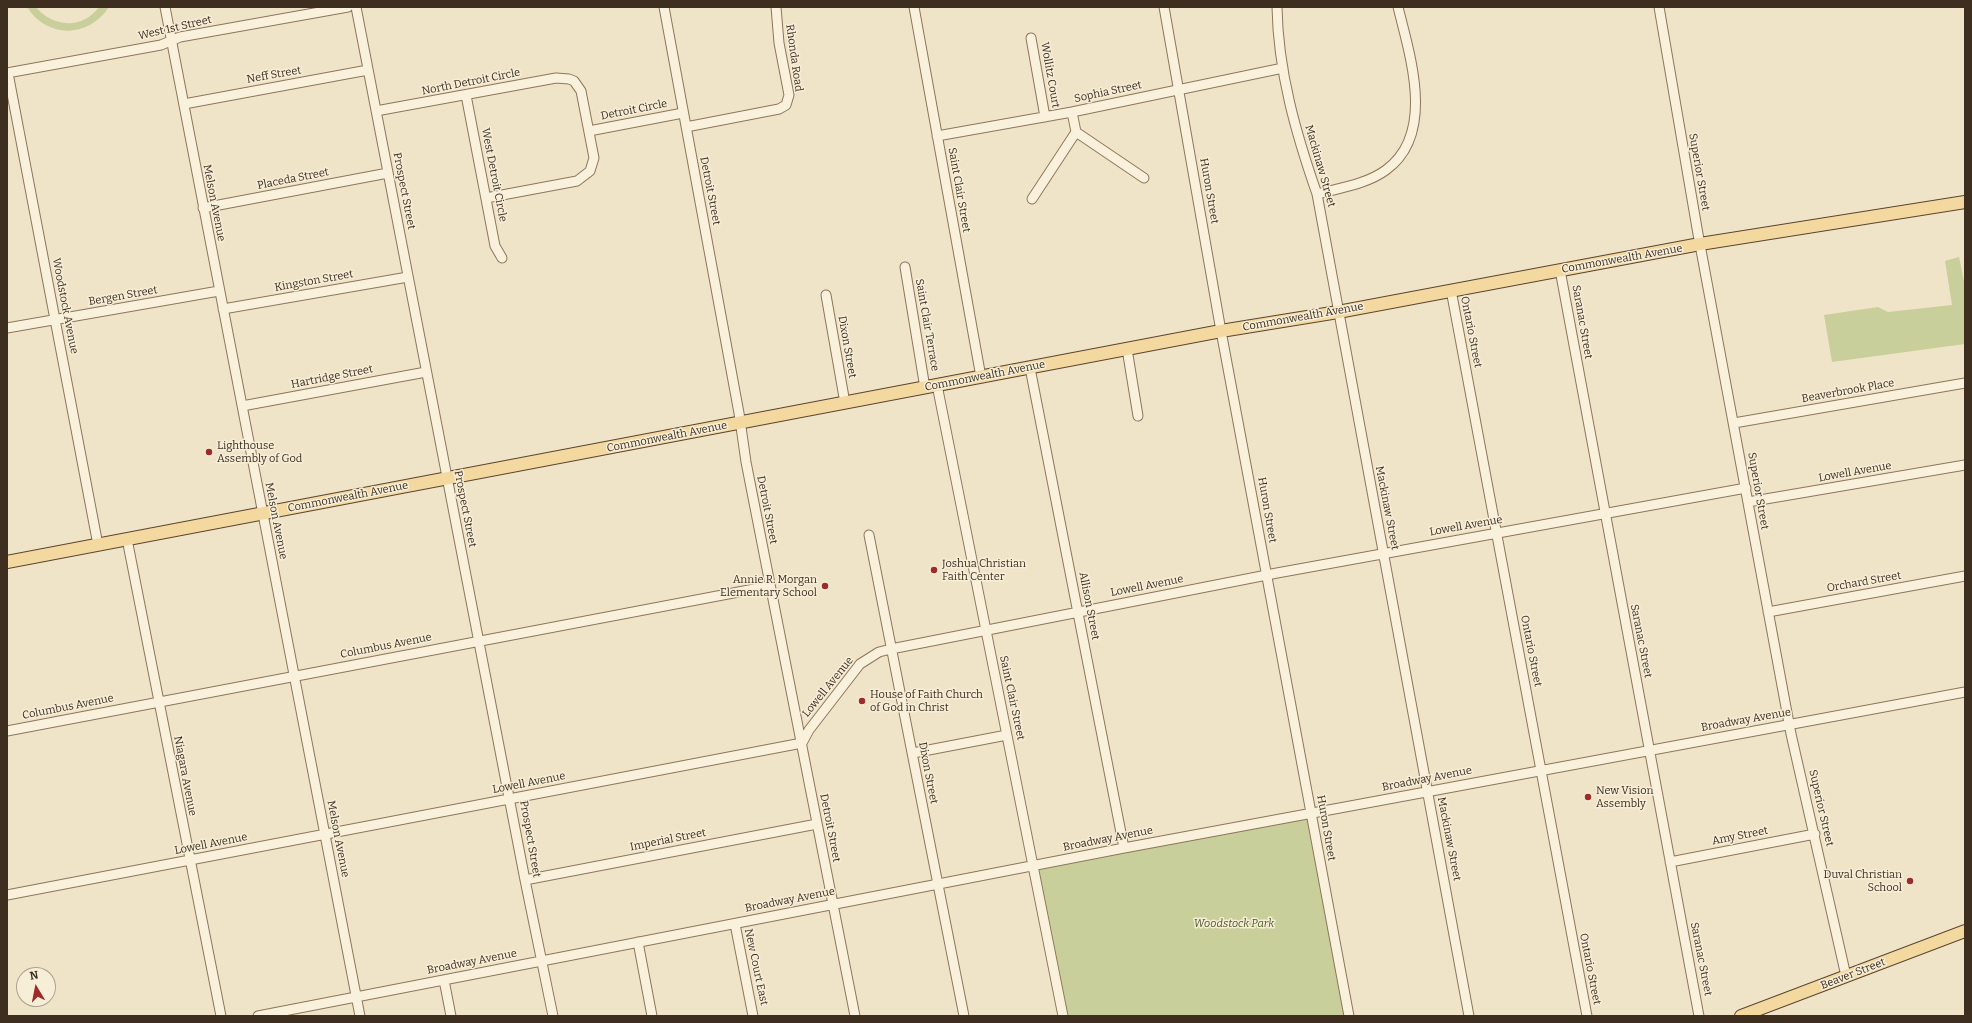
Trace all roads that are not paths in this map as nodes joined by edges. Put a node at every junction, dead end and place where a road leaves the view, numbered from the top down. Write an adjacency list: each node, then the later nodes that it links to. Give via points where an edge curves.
1 (165, 7): 12 (street, Melson Avenue)
2 (348, 7): 12 (street, West 1st Street)
3 (356, 7): 14 (street, Prospect Street)
4 (664, 7): 21 (street, Detroit Street)
5 (776, 7): 23 (street, Rhonda Road, via 788,95 786,105 779,110)
6 (914, 7): 26 (street, Saint Clair Street)
7 (1164, 7): 16 (street, Huron Street)
8 (1277, 7): 13 (street, Mackinaw Street)
9 (1398, 7): 29 (street, via 1409,51 1415,92 1411,137 1400,156 1383,172 1362,182)
10 (1658, 7): 34 (street, Superior Street)
11 (1031, 38): 22 (street, Wollitz Court)
12 (171, 41): 15 (street, West 1st Street); 18 (street, Melson Avenue)
13 (1283, 68): 16 (street, Sophia Street); 29 (street, Mackinaw Street, via 1302,151)
14 (368, 70): 18 (street, Neff Street); 19 (street, Prospect Street)
15 (8, 73): 44 (street, Woodstock Avenue)
16 (1179, 90): 20 (street, Sophia Street); 46 (street, Huron Street)
17 (466, 95): 19 (street, North Detroit Circle); 24 (street, North Detroit Circle, via 556,78 570,79 581,91); 30 (street, West Detroit Circle)
18 (184, 104): 33 (street, Melson Avenue)
19 (376, 111): 27 (street, Prospect Street)
20 (1072, 112): 22 (street, Sophia Street); 25 (street)
21 (683, 113): 23 (street, Detroit Street); 24 (street, Detroit Circle)
22 (1045, 117): 26 (street, Sophia Street)
23 (686, 127): 56 (street, Detroit Street)
24 (589, 131): 30 (street, via 594,158 590,171 577,181)
25 (1076, 132): 28 (street); 31 (street)
26 (937, 136): 50 (street, Saint Clair Street)
27 (388, 173): 33 (street, Placeda Street); 38 (street, Prospect Street)
28 (1144, 178)
29 (1318, 194): 43 (street, Mackinaw Street)
30 (486, 198): 35 (street, West Detroit Circle, via 495,246)
31 (1032, 199)
32 (1965, 202): 34 (main road, Commonwealth Avenue)
33 (203, 208): 40 (street, Melson Avenue)
34 (1700, 244): 37 (main road, Commonwealth Avenue); 57 (street, Superior Street)
35 (502, 258)
36 (905, 267): 52 (street, Saint Clair Terrace)
37 (1560, 270): 39 (main road, Commonwealth Avenue); 63 (street, Saranac Street)
38 (408, 277): 42 (street, Kingston Street); 49 (street, Prospect Street)
39 (1451, 290): 43 (main road, Commonwealth Avenue); 64 (street, Ontario Street)
40 (219, 291): 42 (street, Melson Avenue); 44 (street, Bergen Street)
41 (826, 295): 53 (street, Dixon Street)
42 (223, 309): 54 (street, Melson Avenue)
43 (1338, 312): 46 (main road, Commonwealth Avenue); 68 (street, Mackinaw Street)
44 (55, 320): 45 (street, Bergen Street); 67 (street, Woodstock Avenue)
45 (7, 328)
46 (1221, 331): 47 (main road, Commonwealth Avenue); 70 (street, Huron Street)
47 (1126, 349): 48 (main road, Commonwealth Avenue); 55 (street)
48 (1030, 368): 50 (main road, Commonwealth Avenue); 73 (street, Allison Street)
49 (426, 372): 54 (street, Hartridge Street); 59 (street, Prospect Street)
50 (981, 377): 52 (main road, Commonwealth Avenue)
51 (1965, 383): 57 (street, Beaverbrook Place)
52 (931, 387): 53 (main road, Commonwealth Avenue); 75 (street, Saint Clair Street)
53 (845, 403): 56 (main road, Commonwealth Avenue)
54 (242, 406): 62 (street, Melson Avenue)
55 (1138, 416)
56 (740, 422): 59 (main road, Commonwealth Avenue); 72 (street, Detroit Street)
57 (1734, 423): 60 (street, Superior Street)
58 (1965, 465): 61 (street, Lowell Avenue)
59 (447, 478): 62 (main road, Commonwealth Avenue); 76 (street, Prospect Street)
60 (1746, 488): 61 (street, Superior Street); 63 (street, Lowell Avenue)
61 (1748, 502): 74 (street, Superior Street)
62 (262, 513): 66 (main road, Commonwealth Avenue); 78 (street, Melson Avenue)
63 (1605, 513): 64 (street, Lowell Avenue); 85 (street, Saranac Street)
64 (1496, 532): 68 (street, Lowell Avenue); 87 (street, Ontario Street)
65 (869, 535): 77 (street, Dixon Street)
66 (126, 540): 67 (main road, Commonwealth Avenue); 80 (street, Niagara Avenue)
67 (98, 545): 69 (main road, Commonwealth Avenue)
68 (1384, 553): 70 (street, Lowell Avenue); 88 (street, Mackinaw Street)
69 (7, 562)
70 (1267, 575): 73 (street, Lowell Avenue); 90 (street, Huron Street)
71 (1965, 576): 74 (street, Orchard Street)
72 (770, 586): 76 (street, Columbus Avenue); 84 (street, Detroit Street)
73 (1078, 611): 75 (street, Lowell Avenue); 94 (street, Allison Street)
74 (1768, 612): 81 (street, Superior Street)
75 (985, 630): 77 (street, Lowell Avenue); 83 (street, Saint Clair Street)
76 (479, 641): 78 (street, Columbus Avenue); 89 (street, Prospect Street)
77 (890, 649): 84 (street, Lowell Avenue, via 878,652 860,664 809,730); 86 (street, Dixon Street)
78 (294, 676): 80 (street, Columbus Avenue); 92 (street, Melson Avenue)
79 (1965, 692): 81 (street, Broadway Avenue)
80 (158, 702): 82 (street, Columbus Avenue); 95 (street, Niagara Avenue)
81 (1790, 724): 85 (street, Broadway Avenue); 93 (street, Superior Street)
82 (7, 731)
83 (1007, 735): 86 (street); 97 (street, Saint Clair Street)
84 (802, 743): 89 (street, Lowell Avenue); 91 (street, Detroit Street)
85 (1649, 750): 87 (street, Broadway Avenue); 96 (street, Saranac Street)
86 (913, 753): 99 (street, Dixon Street)
87 (1541, 770): 88 (street, Broadway Avenue); 121 (street, Ontario Street)
88 (1428, 791): 90 (street, Broadway Avenue); 120 (street, Mackinaw Street)
89 (510, 799): 92 (street, Lowell Avenue); 98 (street, Prospect Street)
90 (1311, 813): 94 (street, Broadway Avenue); 119 (street, Huron Street)
91 (817, 824): 98 (street, Imperial Street); 101 (street, Detroit Street)
92 (324, 834): 95 (street, Lowell Avenue); 108 (street, Melson Avenue)
93 (1815, 834): 96 (street, Amy Street); 106 (street, Superior Street)
94 (1124, 848): 97 (street, Broadway Avenue)
95 (190, 860): 100 (street, Lowell Avenue); 109 (street, Niagara Avenue)
96 (1670, 862): 122 (street, Saranac Street)
97 (1033, 866): 99 (street, Broadway Avenue); 118 (street, Saint Clair Street)
98 (525, 880): 105 (street, Prospect Street)
99 (937, 885): 101 (street, Broadway Avenue); 117 (street, Dixon Street)
100 (7, 896)
101 (833, 904): 102 (street, Broadway Avenue); 116 (street, Detroit Street)
102 (735, 924): 104 (street, Broadway Avenue); 115 (street, New Court East)
103 (1965, 931): 106 (main road, Beaver Street)
104 (638, 942): 105 (street, Broadway Avenue); 114 (street)
105 (541, 961): 107 (street, Broadway Avenue); 113 (street, Prospect Street)
106 (1846, 976): 123 (main road, Beaver Street)
107 (444, 980): 108 (street, Broadway Avenue); 112 (street)
108 (356, 997): 110 (street, Broadway Avenue); 111 (street, Melson Avenue)
109 (221, 1016)
110 (258, 1016)
111 (360, 1016)
112 (451, 1016)
113 (553, 1016)
114 (652, 1016)
115 (754, 1016)
116 (855, 1016)
117 (964, 1016)
118 (1063, 1016)
119 (1348, 1016)
120 (1469, 1016)
121 (1587, 1016)
122 (1700, 1016)
123 (1741, 1016)

